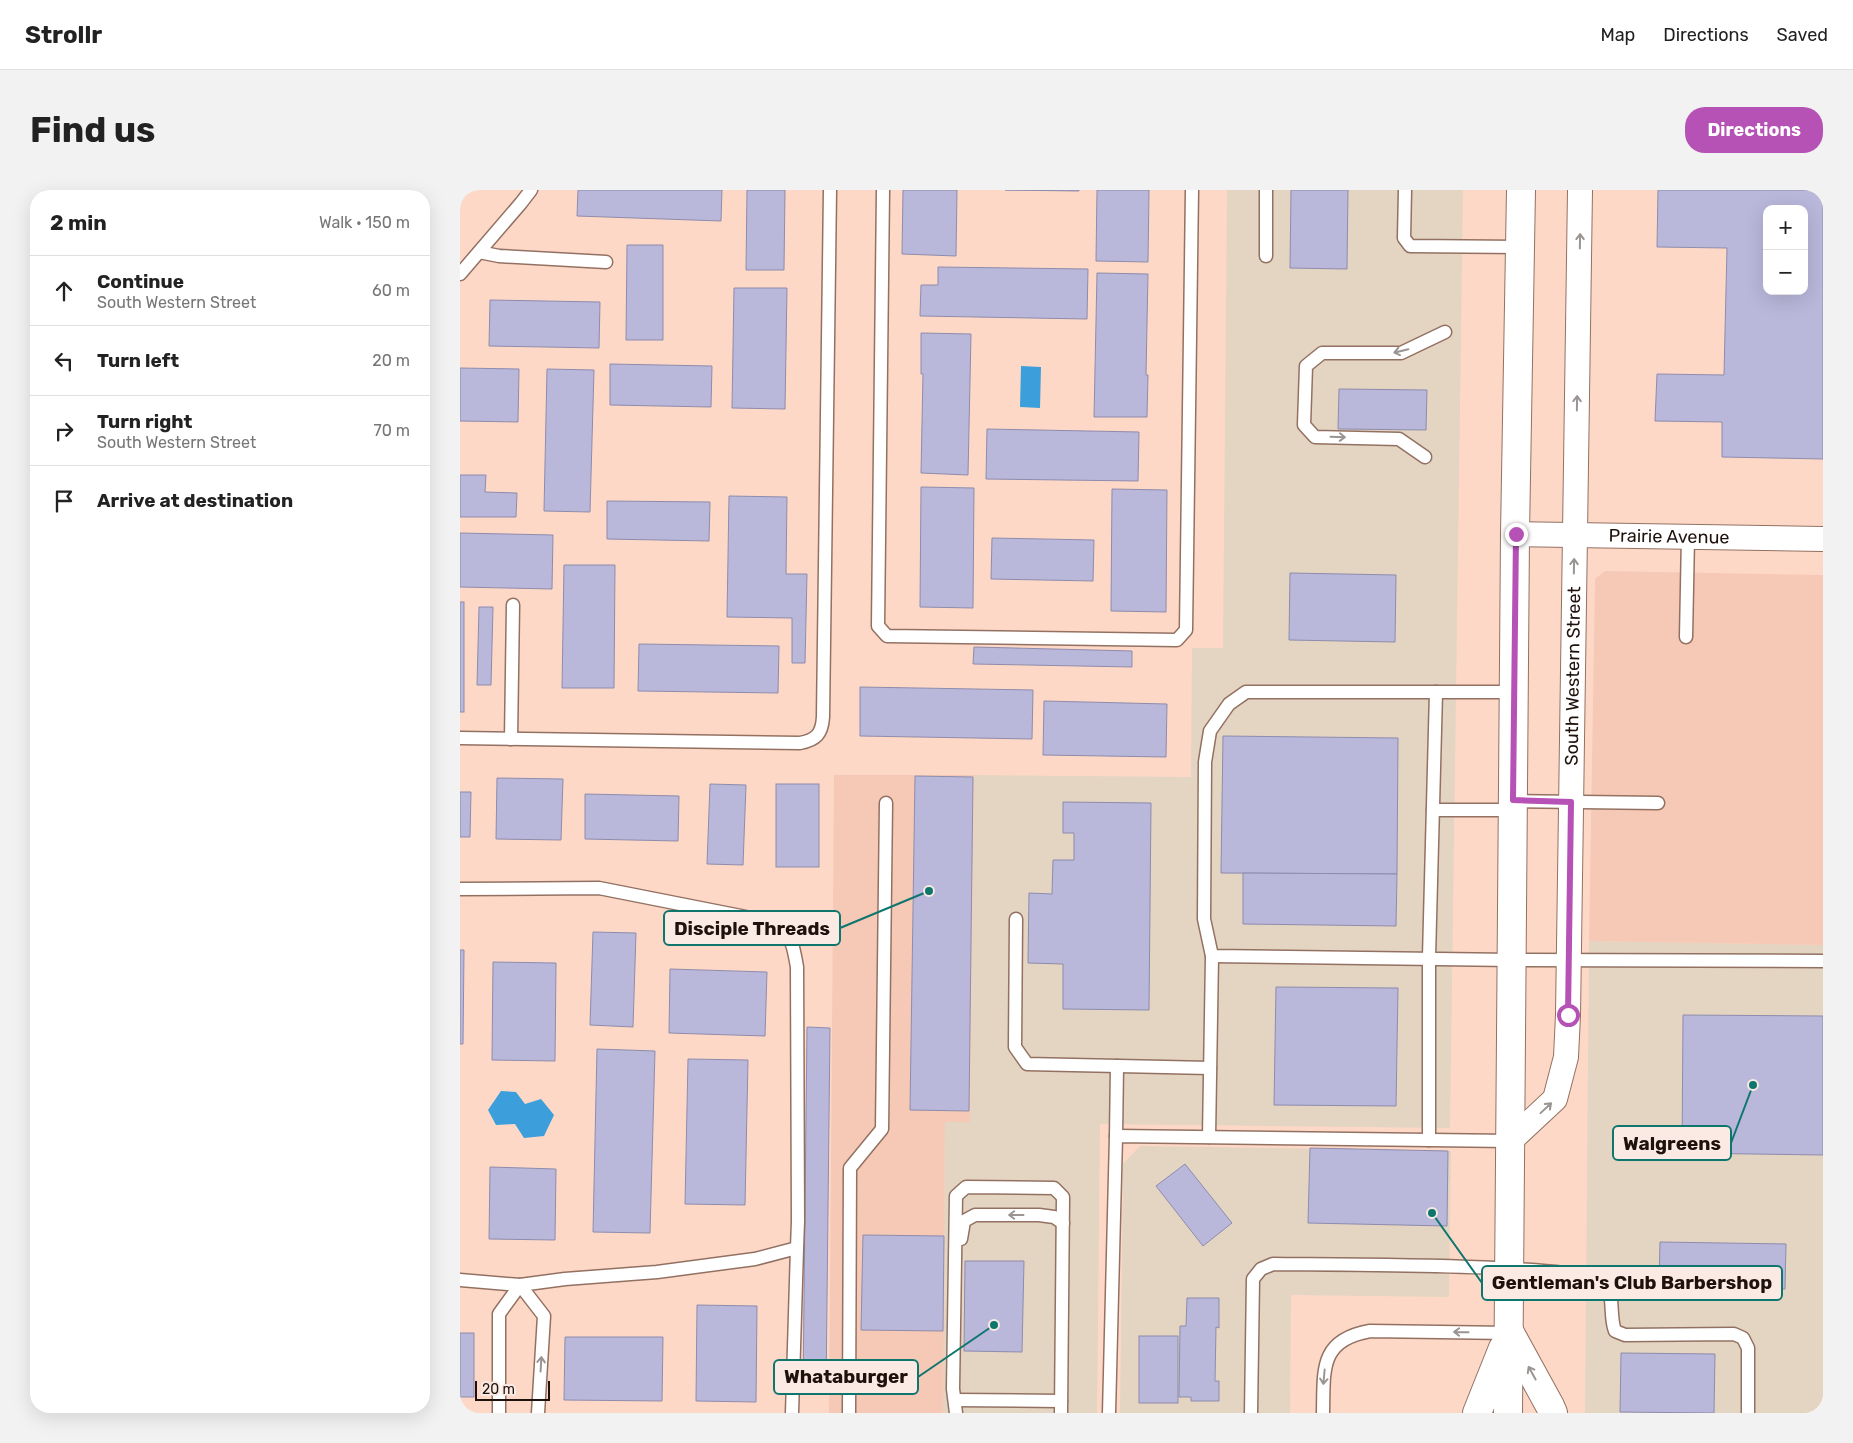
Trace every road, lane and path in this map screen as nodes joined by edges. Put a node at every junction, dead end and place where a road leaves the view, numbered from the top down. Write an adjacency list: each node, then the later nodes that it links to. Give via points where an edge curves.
1 (531, 190): 10 (lane)
2 (830, 190): 25 (lane, via 823,717 818,736 800,743)
3 (883, 190): 4 (lane, via 878,626 888,636 1177,640 1186,630)
4 (1192, 190)
5 (1266, 190): 11 (lane)
6 (1405, 190): 9 (lane, via 1404,238 1410,246)
7 (1521, 190): 9 (main road)
8 (1580, 190): 17 (street, South Western Street, one-way to 8)
9 (1520, 247): 16 (main road)
10 (479, 252): 12 (lane); 13 (lane)
11 (1266, 256)
12 (606, 262)
13 (460, 274)
14 (1445, 332): 15 (lane, one-way to 15, via 1401,353 1322,353 1306,366 1304,425 1315,437 1399,439)
15 (1425, 457)
16 (1516, 534): 17 (street, Prairie Avenue); 23 (main road)
17 (1575, 535): 18 (street, Prairie Avenue); 26 (street, South Western Street, one-way to 17)
18 (1688, 537): 19 (street, Prairie Avenue); 21 (lane)
19 (1823, 539)
20 (513, 605): 25 (lane)
21 (1686, 637)
22 (1436, 692): 23 (lane); 30 (lane); 33 (lane, via 1246,692 1229,704 1210,731 1205,762 1204,919)
23 (1514, 692): 29 (main road)
24 (460, 738): 25 (lane)
25 (511, 739)
26 (1571, 802): 28 (lane); 29 (lane); 36 (street, South Western Street)
27 (886, 803): 56 (lane, via 882,1129 850,1168)
28 (1658, 804)
29 (1513, 805): 30 (lane); 35 (main road)
30 (1433, 810): 34 (lane)
31 (460, 889): 45 (lane, via 599,888 756,919 789,935 797,967)
32 (1016, 919): 38 (lane, via 1015,1047 1026,1064)
33 (1212, 956): 34 (lane); 39 (lane)
34 (1429, 958): 35 (lane); 42 (lane)
35 (1512, 960): 36 (lane); 43 (main road)
36 (1569, 960): 37 (lane); 43 (street, South Western Street, one-way to 36, via 1556,1099 1566,1057)
37 (1823, 961)
38 (1117, 1066): 39 (lane); 40 (lane)
39 (1210, 1068): 41 (lane)
40 (1116, 1136): 41 (lane); 58 (lane)
41 (1209, 1137): 42 (lane)
42 (1429, 1140): 43 (lane)
43 (1510, 1141): 46 (main road)
44 (1063, 1223): 50 (lane, one-way to 50, via 1054,1217 1039,1215 975,1215 964,1221 961,1234 960,1355); 50 (lane, via 1063,1197 1054,1188 966,1187 956,1196); 52 (lane)
45 (797, 1248): 48 (lane, via 755,1259); 55 (lane)
46 (1510, 1268): 49 (main road); 59 (lane, via 1272,1264 1261,1269 1253,1279); 64 (lane, via 1594,1277 1605,1282 1610,1293 1615,1331 1625,1335 1734,1334 1743,1338 1748,1348)
47 (460, 1280): 48 (lane)
48 (520, 1285): 53 (lane, via 498,1314); 54 (lane, one-way to 48, via 544,1316)
49 (1509, 1333): 60 (lane, one-way to 60, via 1370,1331 1353,1334 1338,1344 1327,1360); 61 (main road); 62 (main road); 63 (main road, one-way to 49)
50 (954, 1369): 51 (lane)
51 (955, 1400): 52 (lane); 57 (lane)
52 (1061, 1407)
53 (499, 1413)
54 (538, 1413)
55 (792, 1413)
56 (849, 1413)
57 (956, 1413)
58 (1109, 1413)
59 (1251, 1413)
60 (1323, 1413)
61 (1477, 1413)
62 (1508, 1413)
63 (1553, 1413)
64 (1748, 1413)

